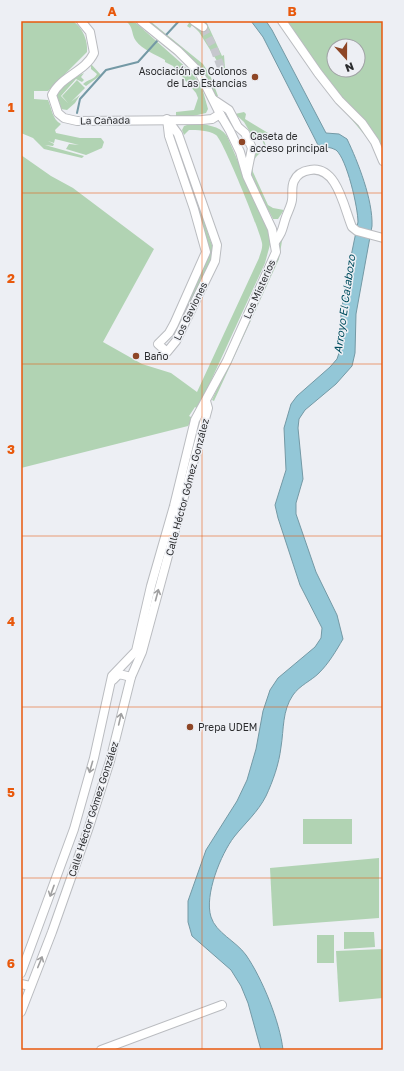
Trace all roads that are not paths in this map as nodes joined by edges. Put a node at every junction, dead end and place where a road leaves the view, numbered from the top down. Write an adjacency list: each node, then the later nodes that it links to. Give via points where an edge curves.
1 (81, 21): 8 (street, La Cañada, via 90,32 94,53 87,64 56,87 52,95 58,113 64,118 88,122)
2 (141, 21): 6 (street, via 199,72)
3 (194, 21): 4 (street, via 203,27)
4 (201, 21)
5 (282, 21): 15 (street, via 339,100 362,123)
6 (214, 100): 7 (street); 9 (street, via 229,110)
7 (220, 114): 8 (street, La Cañada, via 208,120); 10 (street, Los Misterios); 16 (street)
8 (167, 119): 11 (street, Los Gaviones); 12 (street, Los Gaviones)
9 (238, 127): 10 (street); 13 (street, via 245,133)
10 (230, 131): 14 (street, Los Misterios)
11 (178, 134): 12 (street); 12 (street, Los Gaviones, via 216,245 216,253 215,261 176,341 167,352 158,344 174,324 206,252)
12 (169, 136)
13 (252, 148): 14 (street); 16 (street)
14 (240, 152): 16 (street, Los Misterios)
15 (383, 160)
16 (247, 176): 18 (street, Los Misterios)
17 (284, 220): 18 (street); 19 (street, via 292,199 296,176 313,169 324,171 332,178 352,227); 20 (street, via 284,227)
18 (272, 229): 20 (street, Los Misterios)
19 (383, 238)
20 (275, 242): 21 (street, Los Misterios, via 276,252)
21 (206, 401): 22 (street, Calle Héctor Gómez González, via 195,420); 23 (street, Calle Héctor Gómez González, via 208,408)
22 (184, 460): 23 (street); 24 (street, Calle Héctor Gómez González, via 151,586)
23 (193, 462): 24 (street, Calle Héctor Gómez González, one-way to 23)
24 (139, 652): 25 (street, Calle Héctor Gómez González); 26 (street, Calle Héctor Gómez González, via 114,673)
25 (131, 677): 26 (street, via 119,674); 29 (street, Calle Héctor Gómez González, one-way to 25, via 89,827 110,761)
26 (111, 684): 27 (street, Calle Héctor Gómez González, one-way to 27, via 74,829)
27 (21, 973)
28 (21, 984): 29 (street)
29 (30, 986): 31 (street, Calle Héctor Gómez González)
30 (222, 1005): 32 (street)
31 (21, 1012)
32 (101, 1050)

